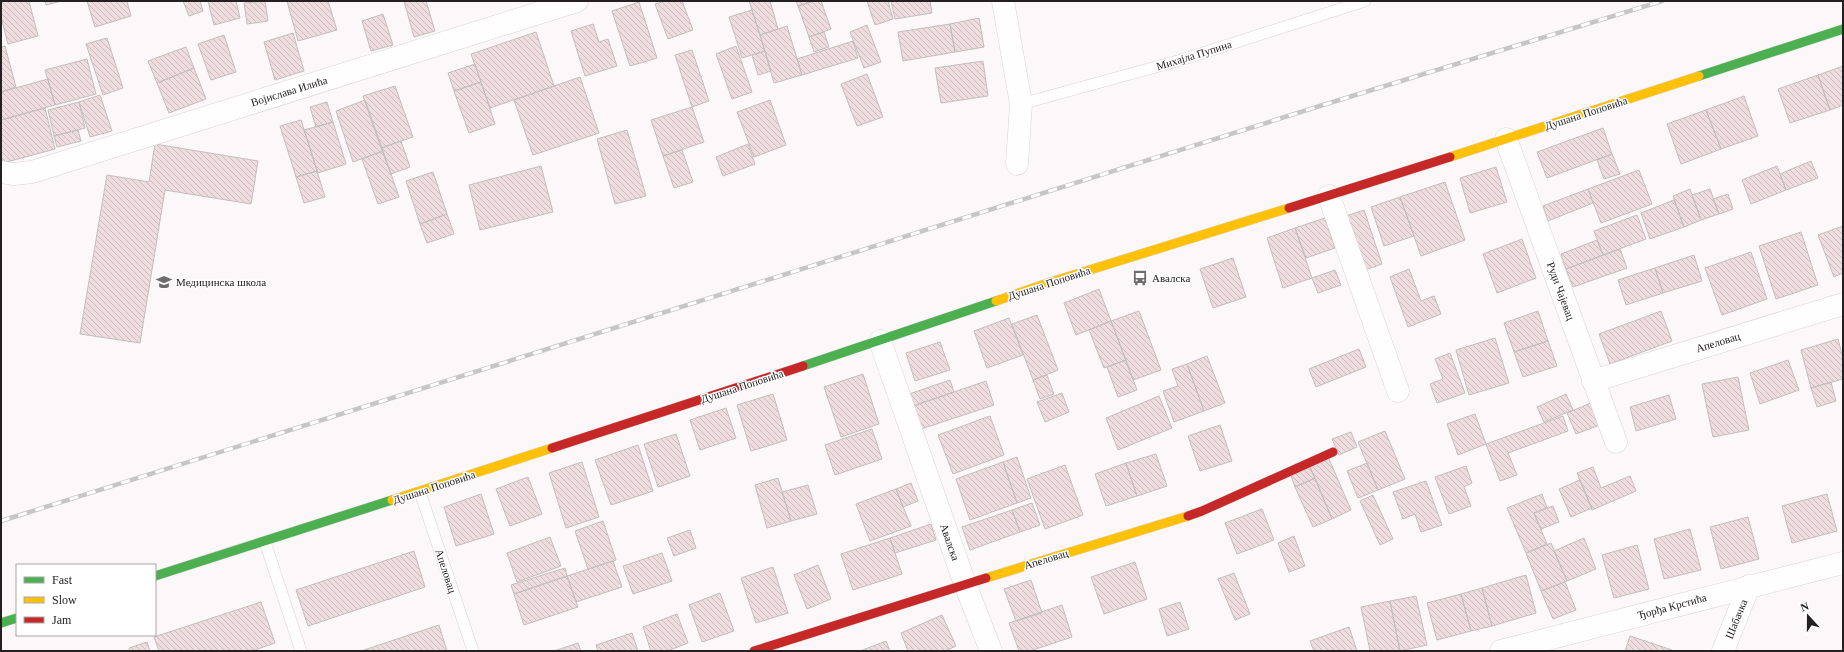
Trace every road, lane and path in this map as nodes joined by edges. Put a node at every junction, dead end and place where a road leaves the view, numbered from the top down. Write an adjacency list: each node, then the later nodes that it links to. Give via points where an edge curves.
1 (576, 1): 8 (street, Војислава Илића, via 32,172)
2 (1003, 1): 5 (street)
3 (1365, 1): 5 (lane, Михајла Пупина, via 1181,60)
4 (1843, 29): 6 (street, Душана Поповића)
5 (1021, 104): 7 (street)
6 (1506, 139): 9 (street, Душана Поповића); 12 (street, Руди Чајевац)
7 (1017, 164)
8 (1, 172)
9 (1329, 196): 11 (street, Душана Поповића, via 1050,282); 13 (street)
10 (1843, 304): 12 (street, Апеловац)
11 (880, 341): 16 (street, Душана Поповића); 20 (street, Авалска)
12 (1593, 381): 14 (street, Руди Чајевац)
13 (1398, 391)
14 (1616, 442)
15 (1333, 452): 20 (street, Апеловац, via 1202,511)
16 (420, 492): 17 (street, Душана Поповића); 25 (lane, Апеловац)
17 (265, 542): 19 (street, Душана Поповића); 24 (lane)
18 (1843, 563): 21 (street, Ђорђа Крстића)
19 (156, 576)
20 (965, 584): 26 (street, Апеловац); 27 (street, Авалска)
21 (1749, 586): 28 (street, Ђорђа Крстића); 29 (street, Шабачка)
22 (16, 618): 23 (street)
23 (1, 623)
24 (301, 651)
25 (473, 651)
26 (754, 651)
27 (991, 651)
28 (1501, 651)
29 (1723, 651)

